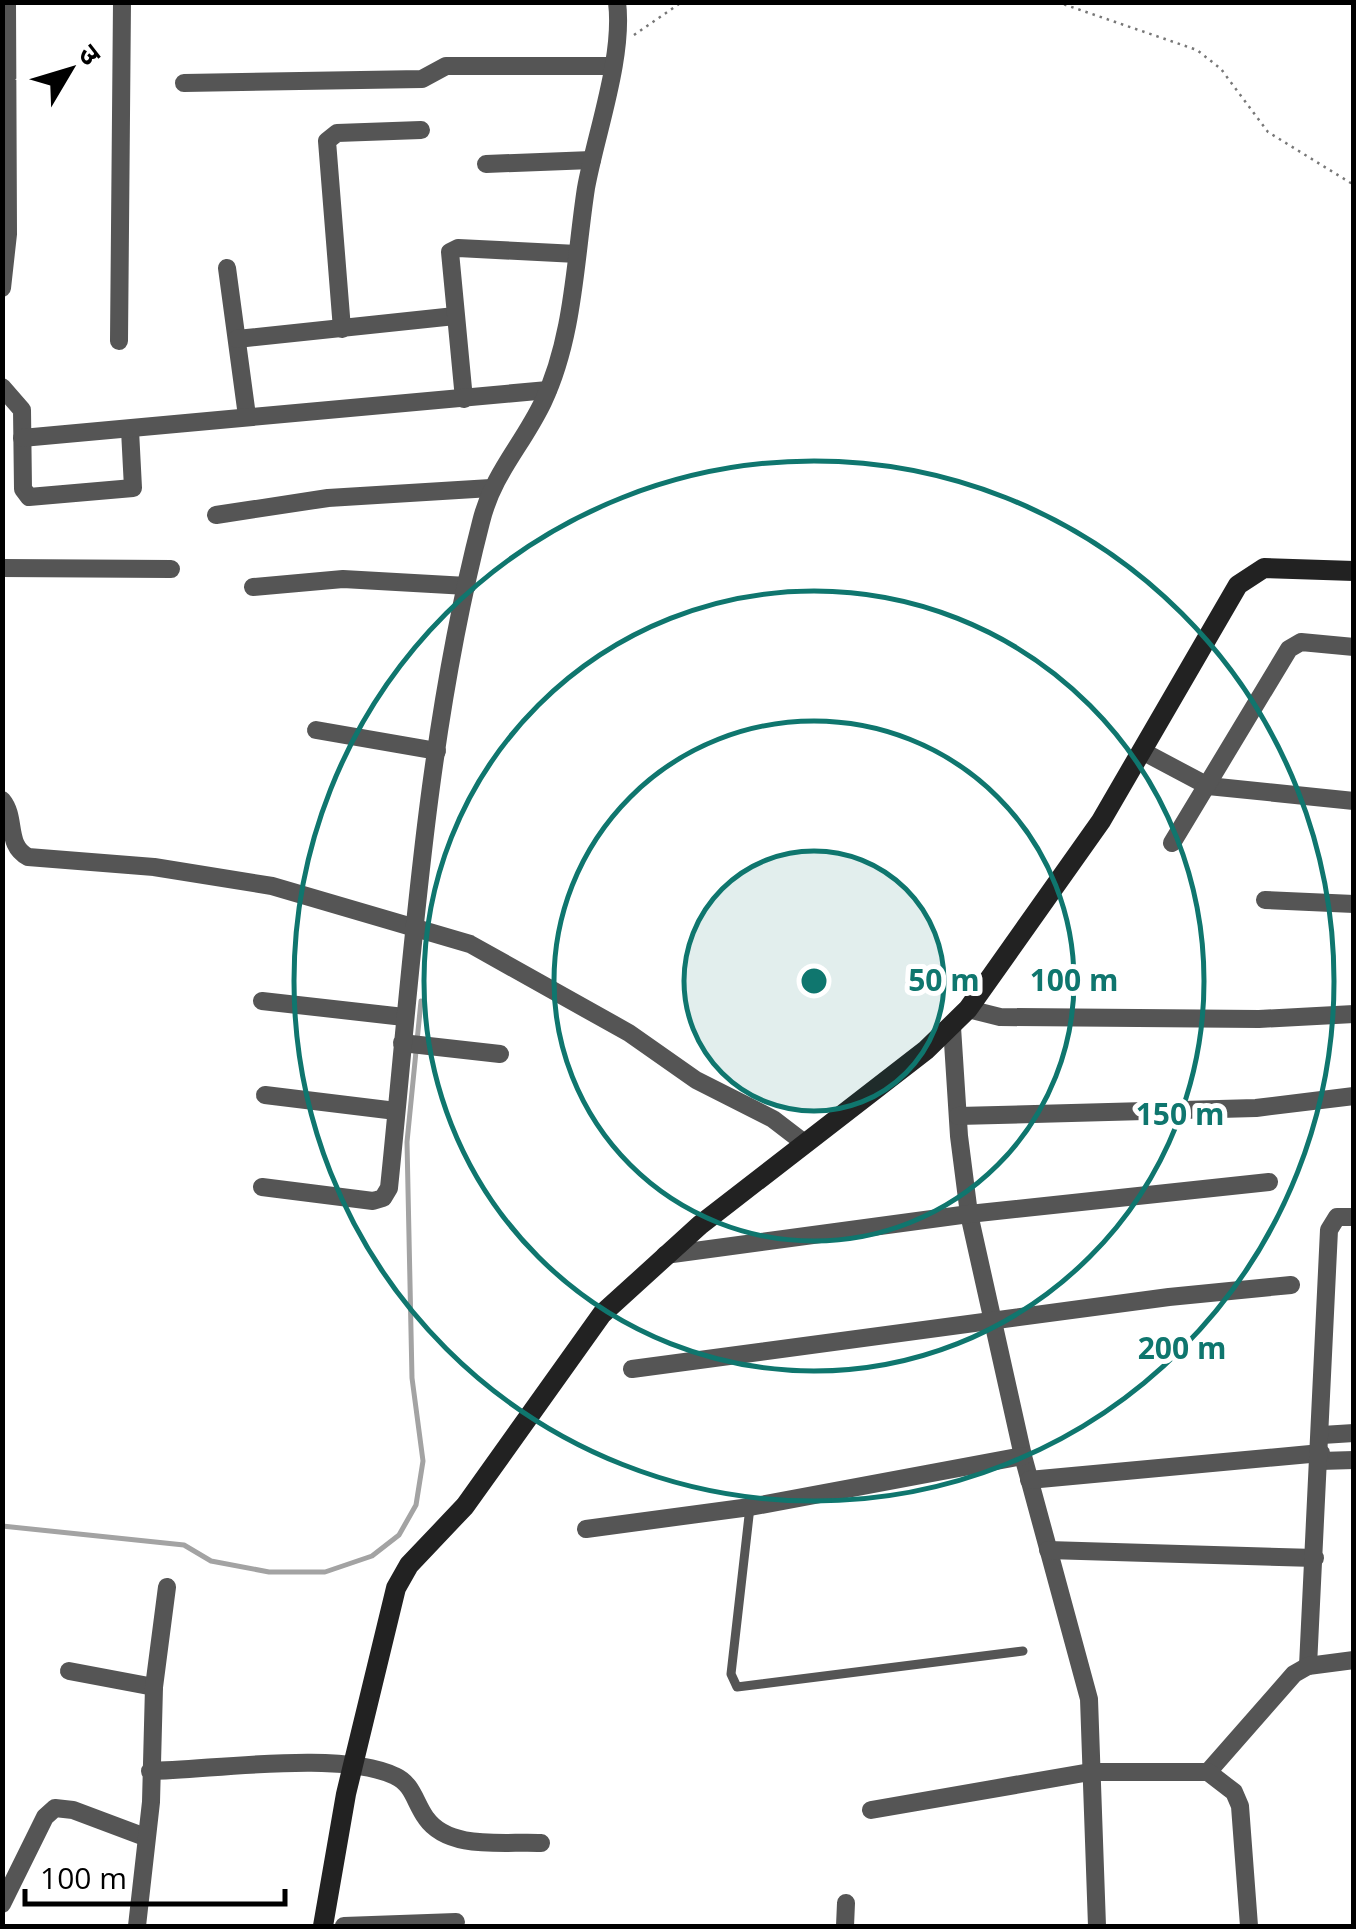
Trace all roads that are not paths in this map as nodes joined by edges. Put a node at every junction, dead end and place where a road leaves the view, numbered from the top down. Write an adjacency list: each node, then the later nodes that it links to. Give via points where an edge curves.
1 (7, 2): 11 (street, via 8,234)
2 (122, 2): 15 (street)
3 (617, 2): 4 (street)
4 (610, 66): 5 (street, via 446,66 422,80); 7 (street)
5 (184, 84)
6 (421, 130): 13 (street, via 338,133 327,141)
7 (592, 160): 8 (street); 9 (street)
8 (486, 164)
9 (577, 254): 12 (street, via 453,250 448,256); 17 (street)
10 (227, 268): 14 (street)
11 (2, 288)
12 (454, 316): 13 (street); 18 (street)
13 (342, 329): 14 (street)
14 (237, 339): 19 (street)
15 (119, 341)
16 (2, 386): 21 (street, via 22,410)
17 (548, 390): 18 (street); 22 (street)
18 (464, 398): 19 (street)
19 (246, 416): 20 (street)
20 (130, 430): 21 (street); 21 (street, via 133,488 33,498 23,488)
21 (22, 438)
22 (491, 488): 23 (street, via 328,498); 27 (street)
23 (216, 515)
24 (2, 568): 25 (street)
25 (172, 569)
26 (1354, 571): 32 (street, via 1264,568 1238,585)
27 (467, 586): 28 (street, via 343,579); 31 (street)
28 (253, 587)
29 (1354, 647): 33 (street, via 1306,642 1290,649)
30 (316, 730): 31 (street)
31 (438, 751): 39 (street)
32 (1142, 752): 33 (street); 41 (street, via 1062,880)
33 (1208, 786): 35 (street); 36 (street)
34 (2, 800): 39 (street, via 10,809 14,842 28,857 214,875)
35 (1354, 801)
36 (1172, 844)
37 (1264, 900): 38 (street)
38 (1354, 904)
39 (414, 924): 43 (street); 51 (street, via 526,974)
40 (262, 1001): 43 (street)
41 (968, 1009): 42 (street, via 1000,1017); 44 (street)
42 (1354, 1014)
43 (404, 1017): 45 (street)
44 (952, 1027): 50 (street); 51 (street)
45 (412, 1045): 46 (street); 49 (street)
46 (500, 1054)
47 (264, 1095): 49 (street)
48 (1354, 1096): 50 (street, via 1256,1108)
49 (396, 1111): 53 (street, via 389,1188 380,1200)
50 (958, 1116): 54 (street)
51 (803, 1142): 56 (street)
52 (1269, 1182): 54 (street)
53 (262, 1187)
54 (969, 1214): 56 (street); 58 (street)
55 (1354, 1217): 61 (street, via 1337,1218 1330,1230)
56 (666, 1255): 75 (street, via 588,1330 454,1520 409,1565 392,1602)
57 (1291, 1286): 58 (street)
58 (994, 1320): 59 (street); 62 (street)
59 (632, 1369)
60 (1354, 1433): 61 (street)
61 (1321, 1450): 63 (street); 64 (street); 68 (street)
62 (1022, 1456): 64 (street); 65 (street)
63 (1354, 1460)
64 (1029, 1480): 67 (street)
65 (750, 1507): 66 (street); 70 (lane, via 731,1674 737,1687)
66 (586, 1528)
67 (1048, 1550): 68 (street); 77 (street, via 1089,1699)
68 (1314, 1558): 72 (street)
69 (167, 1587): 74 (street)
70 (1024, 1651)
71 (1354, 1660): 72 (street)
72 (1308, 1666): 78 (street, via 1283,1684)
73 (68, 1671): 74 (street)
74 (154, 1687): 76 (street)
75 (352, 1768): 76 (street); 81 (street, via 386,1772 406,1783 425,1817 450,1838); 86 (street)
76 (150, 1771): 80 (street)
77 (1090, 1772): 78 (street); 79 (street); 89 (street)
78 (1208, 1772): 90 (street, via 1234,1792 1240,1806)
79 (871, 1810)
80 (145, 1837): 83 (street, via 55,1808); 85 (street)
81 (541, 1843)
82 (846, 1903): 88 (street)
83 (2, 1904)
84 (456, 1922): 87 (street)
85 (137, 1926)
86 (324, 1926)
87 (344, 1926)
88 (845, 1926)
89 (1096, 1926)
90 (1249, 1926)

